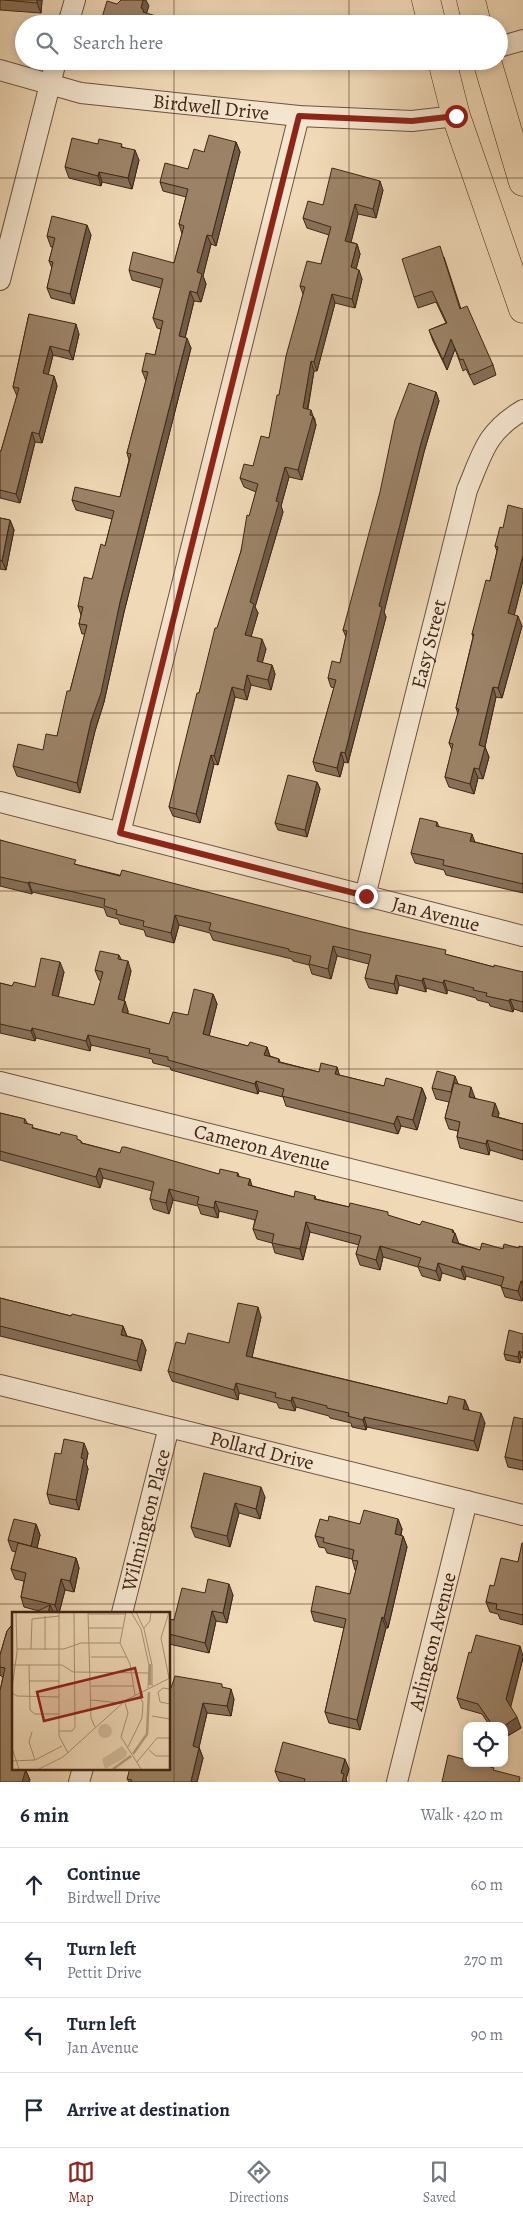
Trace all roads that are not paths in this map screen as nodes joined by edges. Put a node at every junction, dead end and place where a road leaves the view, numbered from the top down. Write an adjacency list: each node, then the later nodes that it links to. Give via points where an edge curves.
1 (75, 0): 4 (street)
2 (426, 0): 5 (highway)
3 (471, 0): 6 (highway)
4 (71, 15)
5 (430, 15)
6 (475, 15)
7 (523, 40): 8 (street)
8 (508, 44)
9 (0, 70): 13 (street, Birdwell Drive)
10 (54, 70): 13 (street)
11 (444, 70): 15 (highway)
12 (490, 70): 16 (highway)
13 (50, 83): 14 (street, Birdwell Drive, via 81,93); 17 (street)
14 (299, 116): 15 (street, Birdwell Drive, via 412,121); 21 (street)
15 (456, 116): 18 (highway)
16 (523, 182)
17 (0, 280)
18 (523, 309)
19 (523, 410): 22 (street, Easy Street, via 500,424 486,444 467,490)
20 (0, 802): 21 (street, Jan Avenue)
21 (120, 833): 22 (street, Jan Avenue)
22 (366, 896): 23 (street, Jan Avenue)
23 (523, 936)
24 (0, 1082): 25 (street, Cameron Avenue)
25 (523, 1212)
26 (0, 1384): 27 (street, Pollard Drive)
27 (170, 1427): 28 (street, Pollard Drive); 30 (street, Wilmington Place)
28 (467, 1501): 29 (street, Pollard Drive); 31 (street, Arlington Avenue)
29 (523, 1515)
30 (122, 1612)
31 (397, 1782)

